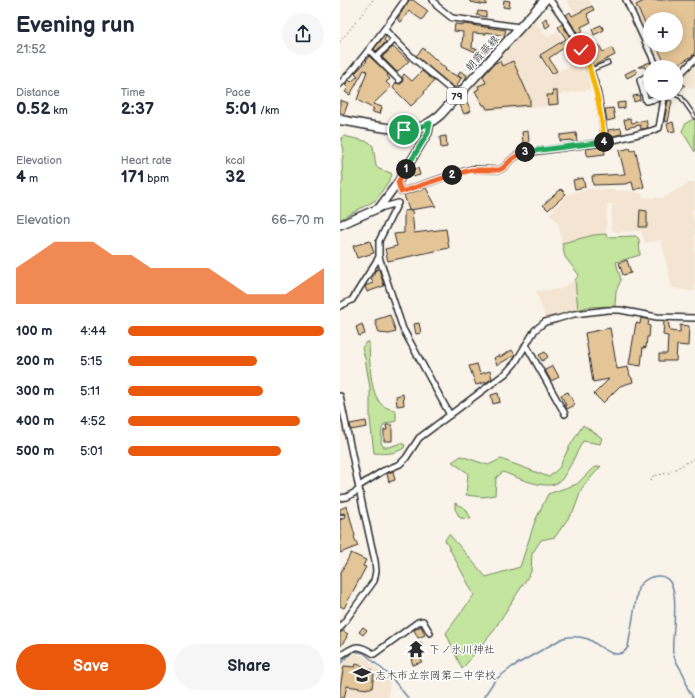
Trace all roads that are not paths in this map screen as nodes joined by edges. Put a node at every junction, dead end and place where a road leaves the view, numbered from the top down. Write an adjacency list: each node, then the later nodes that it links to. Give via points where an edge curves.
1 (405, 0): 7 (street)
2 (433, 0): 6 (street, via 452,18)
3 (545, 0): 6 (main road, 朝霞蕨線 / 79)
4 (550, 0): 11 (street)
5 (626, 0): 14 (street)
6 (520, 27): 22 (main road, 朝霞蕨線 / 79)
7 (385, 30): 8 (street); 10 (street)
8 (394, 40): 12 (street); 22 (street)
9 (592, 46): 11 (lane)
10 (369, 50): 12 (street); 20 (street)
11 (581, 50): 16 (street)
12 (376, 57): 19 (street)
13 (695, 58): 17 (street)
14 (654, 60)
15 (608, 63): 16 (lane)
16 (591, 70): 28 (street)
17 (683, 71)
18 (643, 78): 21 (street, via 640,80)
19 (399, 80)
20 (340, 84)
21 (643, 90)
22 (458, 96): 27 (main road, 朝霞蕨線 / 79)
23 (664, 100): 28 (street, via 659,128)
24 (683, 100): 25 (lane)
25 (695, 117)
26 (340, 120): 27 (main road, 朝霞蕨線 / 79, via 404,130)
27 (430, 123): 29 (street, via 428,133)
28 (605, 142): 30 (street, via 524,152 503,169 472,170 454,174)
29 (398, 182): 30 (street); 32 (street)
30 (401, 192): 31 (street)
31 (398, 203): 32 (street); 34 (street, via 379,241)
32 (379, 208): 33 (street)
33 (340, 225)
34 (379, 257): 35 (street, via 352,300); 40 (street, via 403,329)
35 (340, 306)
36 (695, 318): 37 (street, via 657,317 620,310 574,314 545,322 535,330)
37 (526, 345): 39 (street); 40 (street, via 506,373)
38 (340, 396): 41 (street)
39 (565, 414)
40 (450, 415): 41 (street, via 419,438 400,464 383,471)
41 (359, 488): 42 (street, via 347,498); 43 (street, via 376,571 374,581)
42 (340, 498)
43 (340, 628)
44 (430, 633): 45 (street, via 423,621 418,622 374,654 364,648 355,647)
45 (340, 656)

